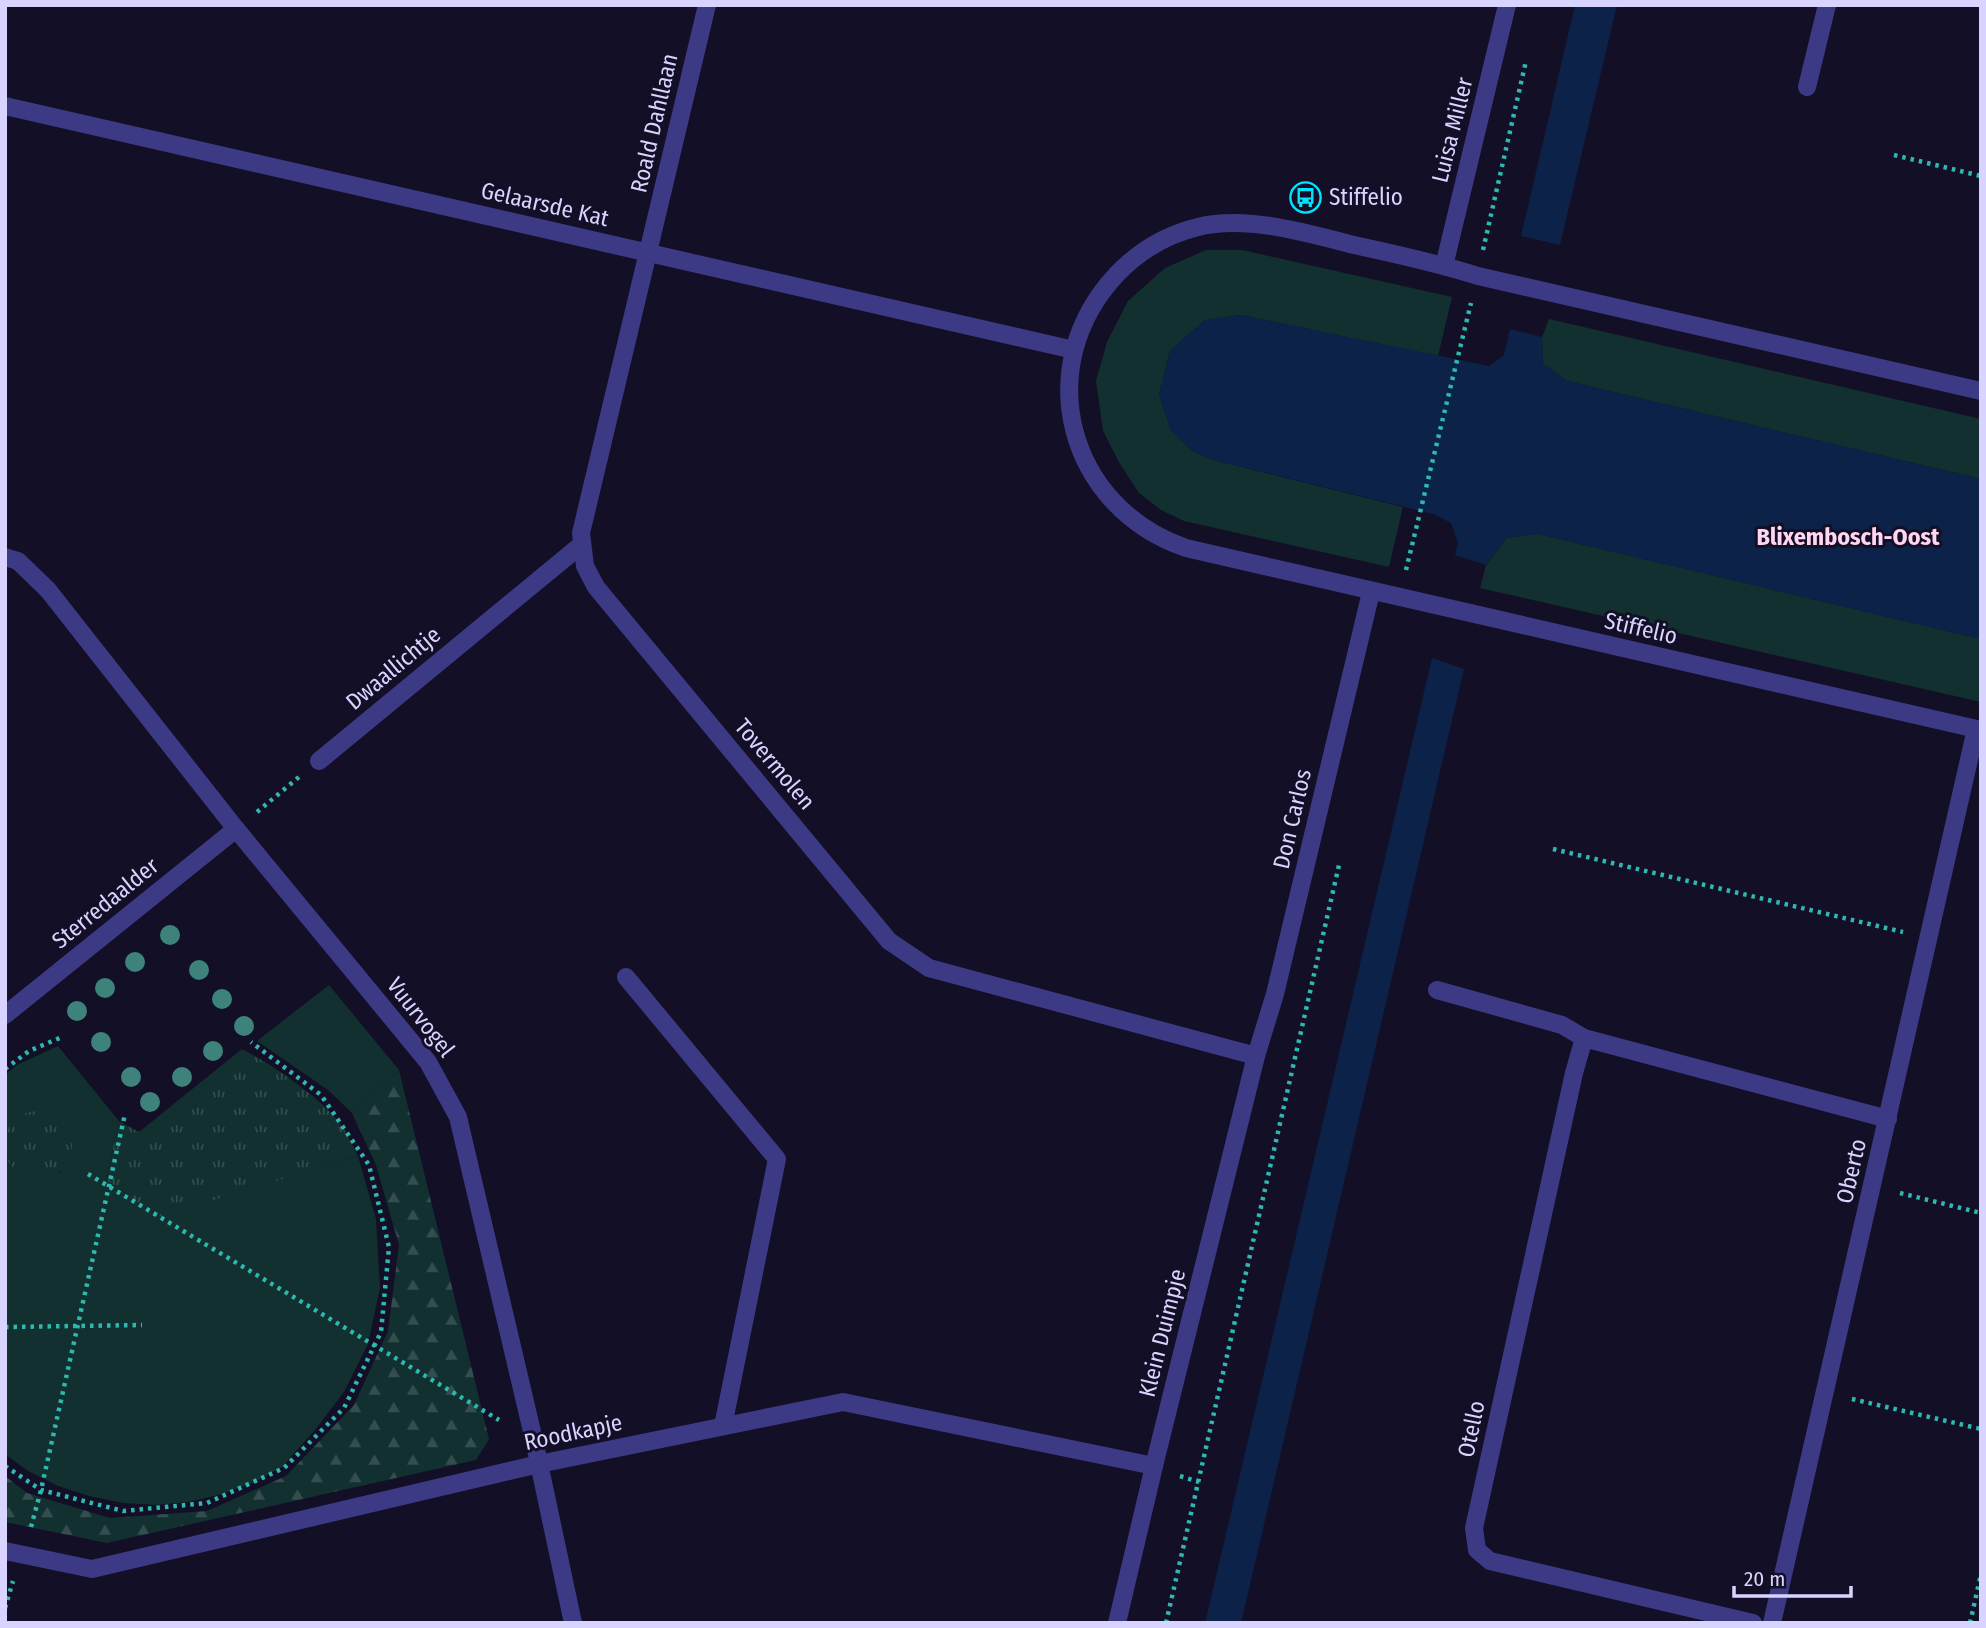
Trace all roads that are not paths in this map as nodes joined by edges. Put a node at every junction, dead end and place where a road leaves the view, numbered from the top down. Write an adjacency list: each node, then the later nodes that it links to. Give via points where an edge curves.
1 (707, 5): 6 (street, Roald Dahllaan)
2 (1507, 5): 7 (street, Luisa Miller)
3 (1827, 5): 4 (street)
4 (1807, 87)
5 (5, 106): 6 (street, Gelaarsde Kat)
6 (648, 252): 8 (street, Gelaarsde Kat); 10 (street, Tovermolen, via 580,533)
7 (1444, 266): 8 (street, Stiffelio, via 1297,231 1243,223 1201,226 1147,247 1125,265 1096,299); 9 (street, Stiffelio)
8 (1074, 350): 12 (street, Stiffelio, via 1069,392 1082,454 1105,492 1142,527 1186,548)
9 (1981, 391)
10 (581, 545): 14 (street, Dwaallichtje); 20 (street, Tovermolen, via 596,587 889,941 929,968)
11 (5, 557): 15 (street, Vuurvogel, via 18,561 48,590)
12 (1371, 592): 13 (street, Stiffelio); 20 (street, Don Carlos, via 1275,994)
13 (1978, 730): 21 (street, Oberto)
14 (319, 761)
15 (236, 829): 18 (street, Sterredaalder); 23 (street, Vuurvogel, via 428,1062 458,1117)
16 (626, 977): 22 (street, via 777,1159)
17 (1437, 990): 19 (street, via 1562,1025)
18 (5, 1015)
19 (1584, 1038): 21 (street); 28 (street, Otello, via 1474,1528 1477,1550 1490,1561)
20 (1256, 1056): 24 (street, Klein Duimpje)
21 (1888, 1119): 29 (street, Oberto)
22 (723, 1426): 23 (street, Roodkapje); 24 (street, Roodkapje, via 843,1402)
23 (539, 1464): 25 (street, Roodkapje, via 92,1569); 26 (street, Vuurvogel)
24 (1154, 1466): 27 (street, Klein Duimpje)
25 (5, 1551)
26 (573, 1623)
27 (1118, 1623)
28 (1753, 1623)
29 (1772, 1623)

